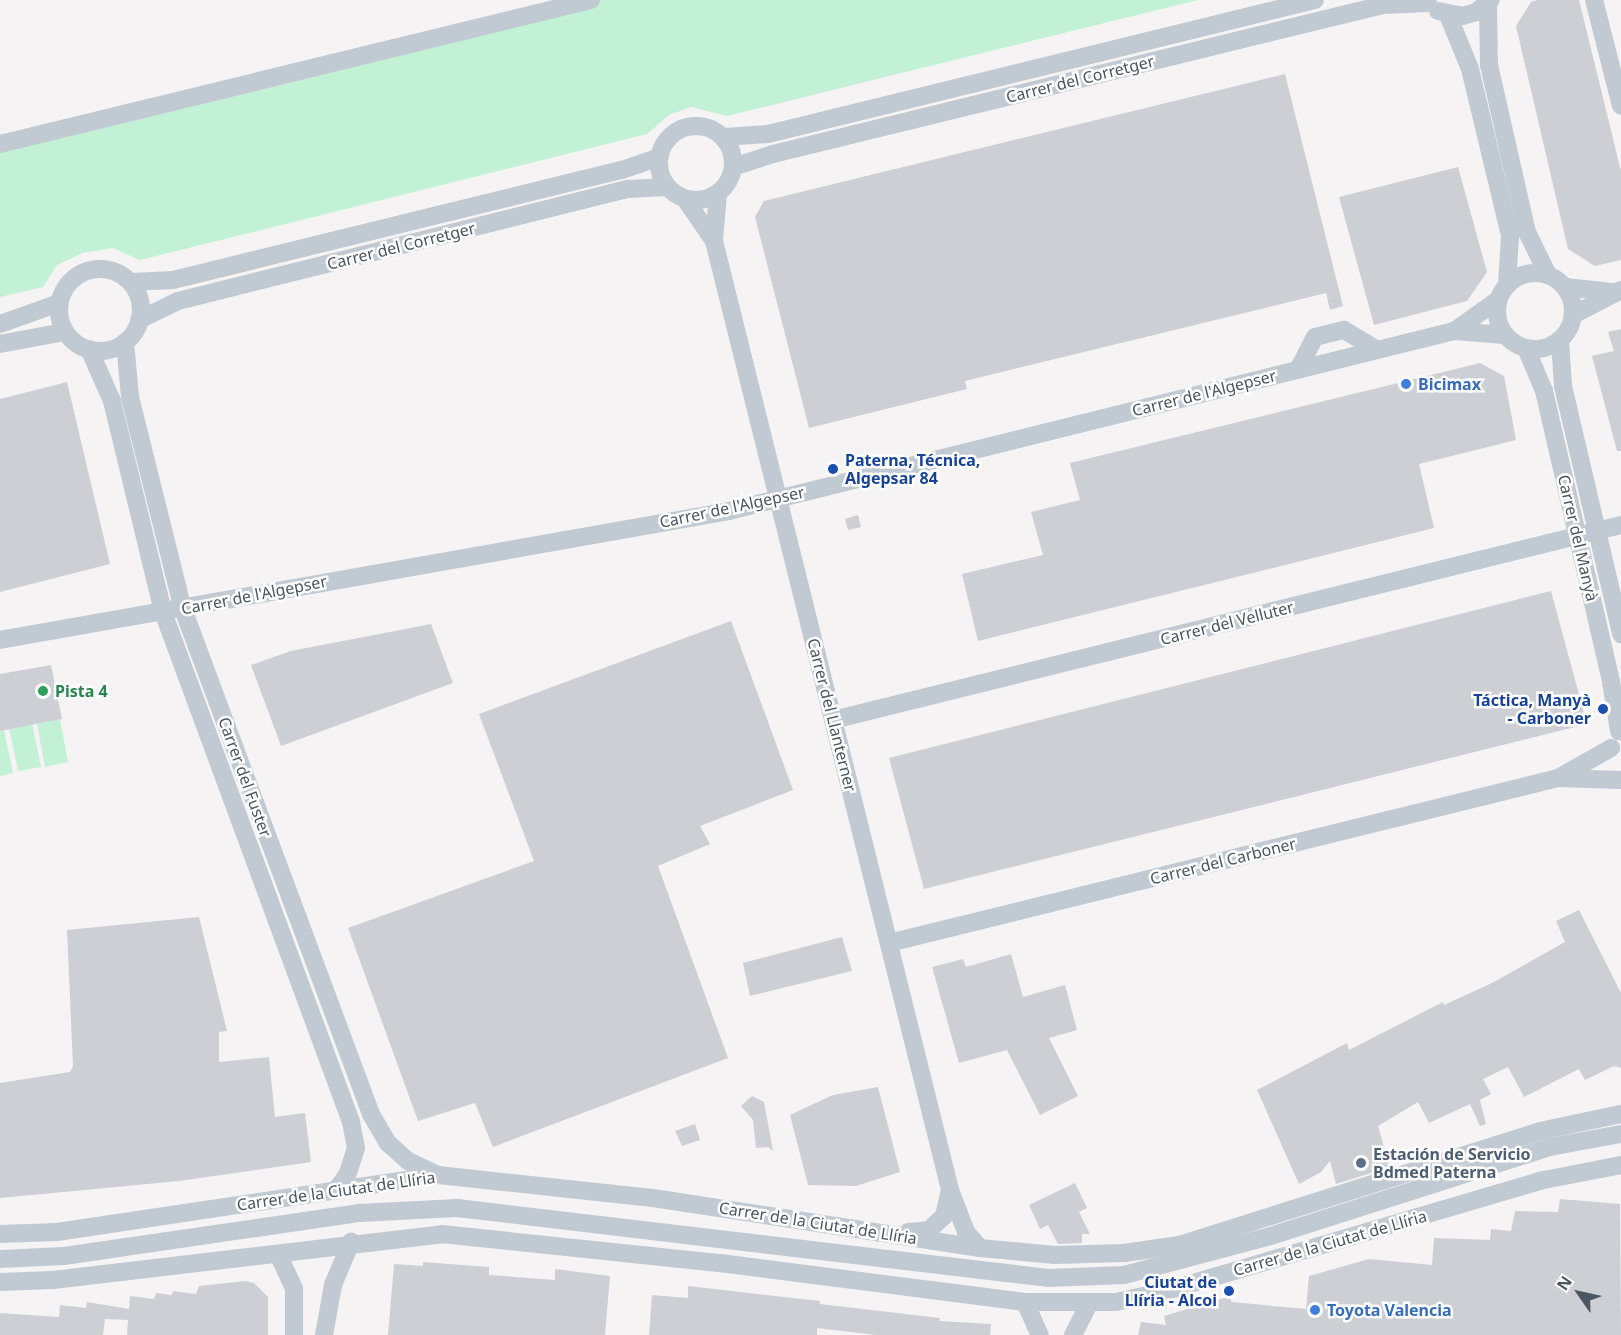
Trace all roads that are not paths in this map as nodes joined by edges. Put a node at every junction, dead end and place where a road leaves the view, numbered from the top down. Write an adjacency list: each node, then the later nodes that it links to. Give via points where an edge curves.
1 (591, 0): 9 (street)
2 (1315, 0): 8 (street, Carrer del Corretger, via 768,134)
3 (1594, 0): 7 (street)
4 (1427, 2): 6 (street); 11 (street, Carrer del Corretger, via 1383,5 785,151)
5 (1489, 2): 6 (street, via 1476,12); 16 (street, via 1490,65 1527,232)
6 (1448, 15): 20 (street, via 1470,69 1510,236)
7 (1621, 106)
8 (724, 137): 10 (street, via 703,126 680,129 670,135); 11 (street)
9 (0, 144)
10 (659, 157): 12 (street); 17 (street, Carrer del Corretger, via 622,170 173,280)
11 (734, 167): 13 (street)
12 (667, 187): 14 (street); 23 (street, Carrer del Corretger, via 628,189 178,301)
13 (718, 193): 14 (street, via 697,200); 15 (street, Carrer del Llanterner)
14 (685, 199): 15 (street, Carrer del Llanterner)
15 (714, 241): 35 (street, Carrer del Llanterner)
16 (1548, 275): 18 (street); 20 (street, via 1526,273)
17 (131, 282): 21 (street, via 114,271 93,269 72,280); 23 (street, via 139,300)
18 (1565, 287): 19 (street); 22 (street)
19 (1617, 291): 22 (street)
20 (1503, 292): 25 (street); 27 (street, via 1497,312)
21 (59, 303): 24 (street); 26 (street)
22 (1573, 315): 28 (street)
23 (139, 320): 29 (street)
24 (0, 324)
25 (1454, 331): 27 (street); 33 (street, Carrer de l'Algepser)
26 (65, 332): 30 (street); 32 (street)
27 (1505, 335): 31 (street)
28 (1560, 340): 31 (street, via 1538,349); 37 (street, Carrer del Manyà, via 1563,386)
29 (125, 342): 32 (street, via 114,348); 39 (street, Carrer del Fuster, via 130,397)
30 (0, 344)
31 (1526, 348): 38 (street, Carrer del Manyà, via 1544,391)
32 (89, 349): 40 (street, Carrer del Fuster, via 112,401)
33 (1377, 350): 34 (street, Carrer de l'Algepser); 34 (street, via 1344,330 1315,338)
34 (1298, 370): 35 (street, Carrer de l'Algepser)
35 (778, 498): 39 (street, Carrer de l'Algepser, via 729,511); 43 (street, Carrer del Llanterner)
36 (1621, 525): 37 (street, Carrer del Velluter)
37 (1597, 531): 38 (street, Carrer del Velluter); 41 (street, Carrer del Manyà)
38 (1578, 536): 43 (street, Carrer del Velluter); 44 (street, Carrer del Manyà)
39 (183, 609): 40 (street, Carrer de l'Algepser); 53 (street, Carrer del Fuster, via 371,1114 388,1143 408,1161)
40 (163, 612): 42 (street, Carrer de l'Algepser); 54 (street, Carrer del Fuster, via 351,1122 356,1148 347,1175)
41 (1621, 634)
42 (0, 640)
43 (833, 720): 47 (street, Carrer del Llanterner)
44 (1617, 736): 45 (street, Carrer del Carboner); 46 (street, Carrer del Manyà, via 1614,771)
45 (1558, 778): 46 (street, Carrer del Carboner); 47 (street, Carrer del Carboner)
46 (1621, 781)
47 (889, 943): 55 (street, Carrer del Llanterner)
48 (1621, 1114): 59 (street, Carrer de la Ciutat de Llíria, via 1540,1131 1179,1245 1124,1253 1054,1255)
49 (1621, 1134): 50 (street, Carrer de la Ciutat de Llíria)
50 (1586, 1139): 51 (street, Carrer de la Ciutat de Llíria); 61 (street, Carrer de la Ciutat de Llíria, via 1173,1265 1114,1276 1048,1278 457,1208 360,1213 64,1256)
51 (1621, 1140)
52 (1621, 1165): 64 (street, Carrer de la Ciutat de Llíria, via 1544,1180 1166,1292)
53 (438, 1175): 54 (street, Carrer de la Ciutat de Llíria); 56 (street, Carrer de la Ciutat de Llíria, via 653,1197)
54 (336, 1190): 57 (street, Carrer de la Ciutat de Llíria, via 57,1232)
55 (950, 1190): 56 (street, via 944,1216 928,1230); 59 (street, Carrer del Llanterner, via 966,1232)
56 (899, 1233): 59 (street, Carrer de la Ciutat de Llíria)
57 (0, 1234)
58 (351, 1242): 60 (street, Carrer de la Ciutat de Llíria); 63 (street, Carrer de la Ciutat de Llíria, via 442,1234 491,1236 956,1290); 66 (street, via 333,1285)
59 (981, 1248)
60 (278, 1254): 62 (street, Carrer de la Ciutat de Llíria, via 53,1280); 65 (street, via 294,1289)
61 (0, 1259)
62 (0, 1282)
63 (1025, 1302): 64 (street, Carrer de la Ciutat de Llíria); 67 (street)
64 (1089, 1304): 68 (street)
65 (294, 1335)
66 (324, 1335)
67 (1041, 1335)
68 (1073, 1335)

